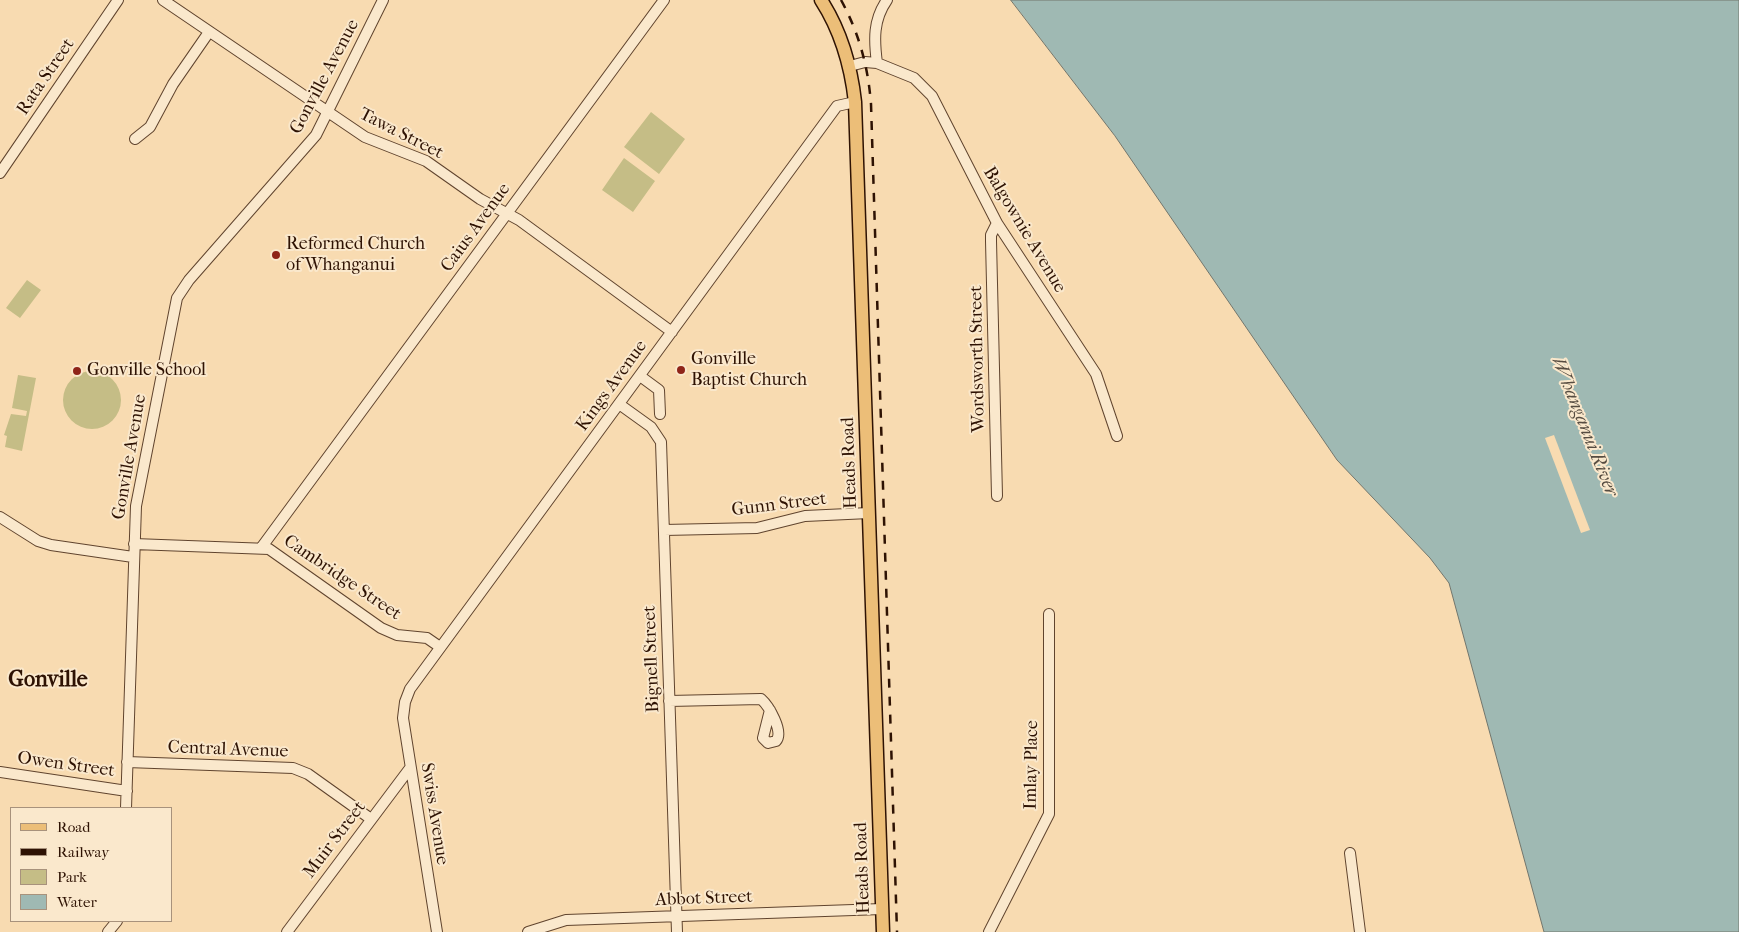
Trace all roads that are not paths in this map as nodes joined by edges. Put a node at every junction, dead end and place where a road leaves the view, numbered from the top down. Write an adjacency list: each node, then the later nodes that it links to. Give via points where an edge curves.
1 (118, 0): 13 (street, Rata Street)
2 (163, 0): 7 (street, Tawa Street)
3 (384, 0): 11 (street, Gonville Avenue)
4 (664, 0): 14 (street, Caius Avenue)
5 (821, 0): 9 (main road, Heads Road, via 833,21)
6 (887, 0): 8 (street, via 874,35)
7 (209, 32): 11 (street, Tawa Street); 12 (street, via 173,84 150,127)
8 (877, 63): 9 (street, Balgownie Avenue); 15 (street, Balgownie Avenue, via 914,78 926,89)
9 (850, 66): 10 (main road, Heads Road)
10 (855, 102): 16 (street, Kings Avenue, via 837,106); 22 (main road, Heads Road)
11 (329, 113): 14 (street, Tawa Street, via 365,137 426,161 480,199); 25 (street, Gonville Avenue, via 307,147 189,280 177,298 137,499)
12 (135, 140)
13 (0, 173)
14 (508, 213): 16 (street, Tawa Street); 26 (street, Caius Avenue)
15 (997, 223): 20 (street, Balgownie Avenue, via 1096,374); 21 (street, Wordsworth Street, via 991,241)
16 (672, 332): 17 (street, Kings Avenue)
17 (640, 376): 18 (street, Kings Avenue); 19 (street, via 659,390)
18 (619, 404): 24 (street, Bignell Street, via 651,427 661,442); 29 (street, Kings Avenue)
19 (660, 414)
20 (1117, 436)
21 (997, 496)
22 (869, 513): 24 (street, Gunn Street, via 805,516 757,528); 40 (main road, Heads Road)
23 (0, 517): 27 (street, via 38,541 51,545)
24 (664, 530): 30 (street, Bignell Street)
25 (134, 544): 26 (street, Cambridge Street); 27 (street, Gonville Avenue)
26 (261, 548): 29 (street, Cambridge Street, via 269,548 381,628 397,635 427,638)
27 (133, 557): 33 (street, Gonville Avenue)
28 (1049, 614): 49 (street, Imlay Place, via 1050,814)
29 (440, 647): 31 (street, Kings Avenue, via 410,689)
30 (669, 701): 32 (street, via 754,697 761,699); 41 (street, Bignell Street)
31 (405, 702): 34 (street, Swiss Avenue, via 403,718)
32 (770, 710)
33 (127, 762): 36 (street, Gonville Avenue); 38 (street, Central Avenue, via 293,768 308,774)
34 (410, 768): 38 (street, Muir Street); 45 (street, Swiss Avenue)
35 (0, 772): 36 (street, Owen Street)
36 (126, 791): 37 (street, Gonville Avenue)
37 (126, 807)
38 (371, 819): 44 (street, Muir Street)
39 (1350, 853): 50 (street)
40 (882, 909): 41 (street, Abbot Street); 48 (main road, Heads Road)
41 (676, 916): 46 (street, Abbot Street, via 566,920); 47 (street, Bignell Street)
42 (116, 922): 43 (street)
43 (108, 932)
44 (287, 932)
45 (437, 932)
46 (528, 932)
47 (677, 932)
48 (883, 932)
49 (989, 932)
50 (1360, 932)

